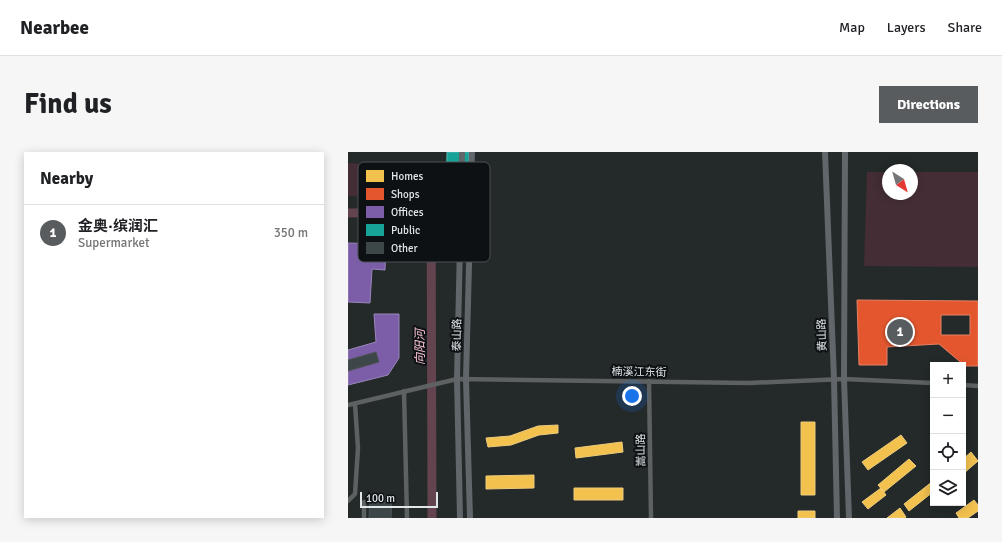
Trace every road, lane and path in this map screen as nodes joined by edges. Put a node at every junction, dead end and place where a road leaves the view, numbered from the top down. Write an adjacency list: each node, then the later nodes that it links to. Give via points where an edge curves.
1 (462, 152): 5 (street, 泰山路)
2 (472, 152): 6 (street, 泰山路)
3 (825, 152): 11 (street, 黄山路)
4 (845, 152): 12 (street, 黄山路)
5 (462, 162)
6 (472, 162)
7 (460, 262): 9 (street, 泰山路)
8 (469, 262): 10 (street, 泰山路)
9 (457, 379): 10 (street, 楠溪江东街); 17 (street, 楠溪江东街); 24 (street, 泰山路)
10 (466, 379): 13 (street, 楠溪江东街); 25 (street, 泰山路)
11 (834, 379): 12 (street, 楠溪江东街); 13 (street, 楠溪江东街, via 749,382); 27 (street, 黄山路)
12 (844, 379): 14 (street, 楠溪江东街); 28 (street, 黄山路)
13 (650, 381): 26 (street, 嵩山路)
14 (930, 383)
15 (966, 385): 16 (street)
16 (978, 386)
17 (404, 391): 18 (street, 楠溪江东街); 23 (street)
18 (355, 404): 19 (street, 楠溪江东街); 20 (street, via 358,448 355,494)
19 (348, 405)
20 (348, 501)
21 (364, 502): 22 (street)
22 (364, 518)
23 (407, 518)
24 (460, 518)
25 (470, 518)
26 (651, 518)
27 (837, 518)
28 (849, 518)

